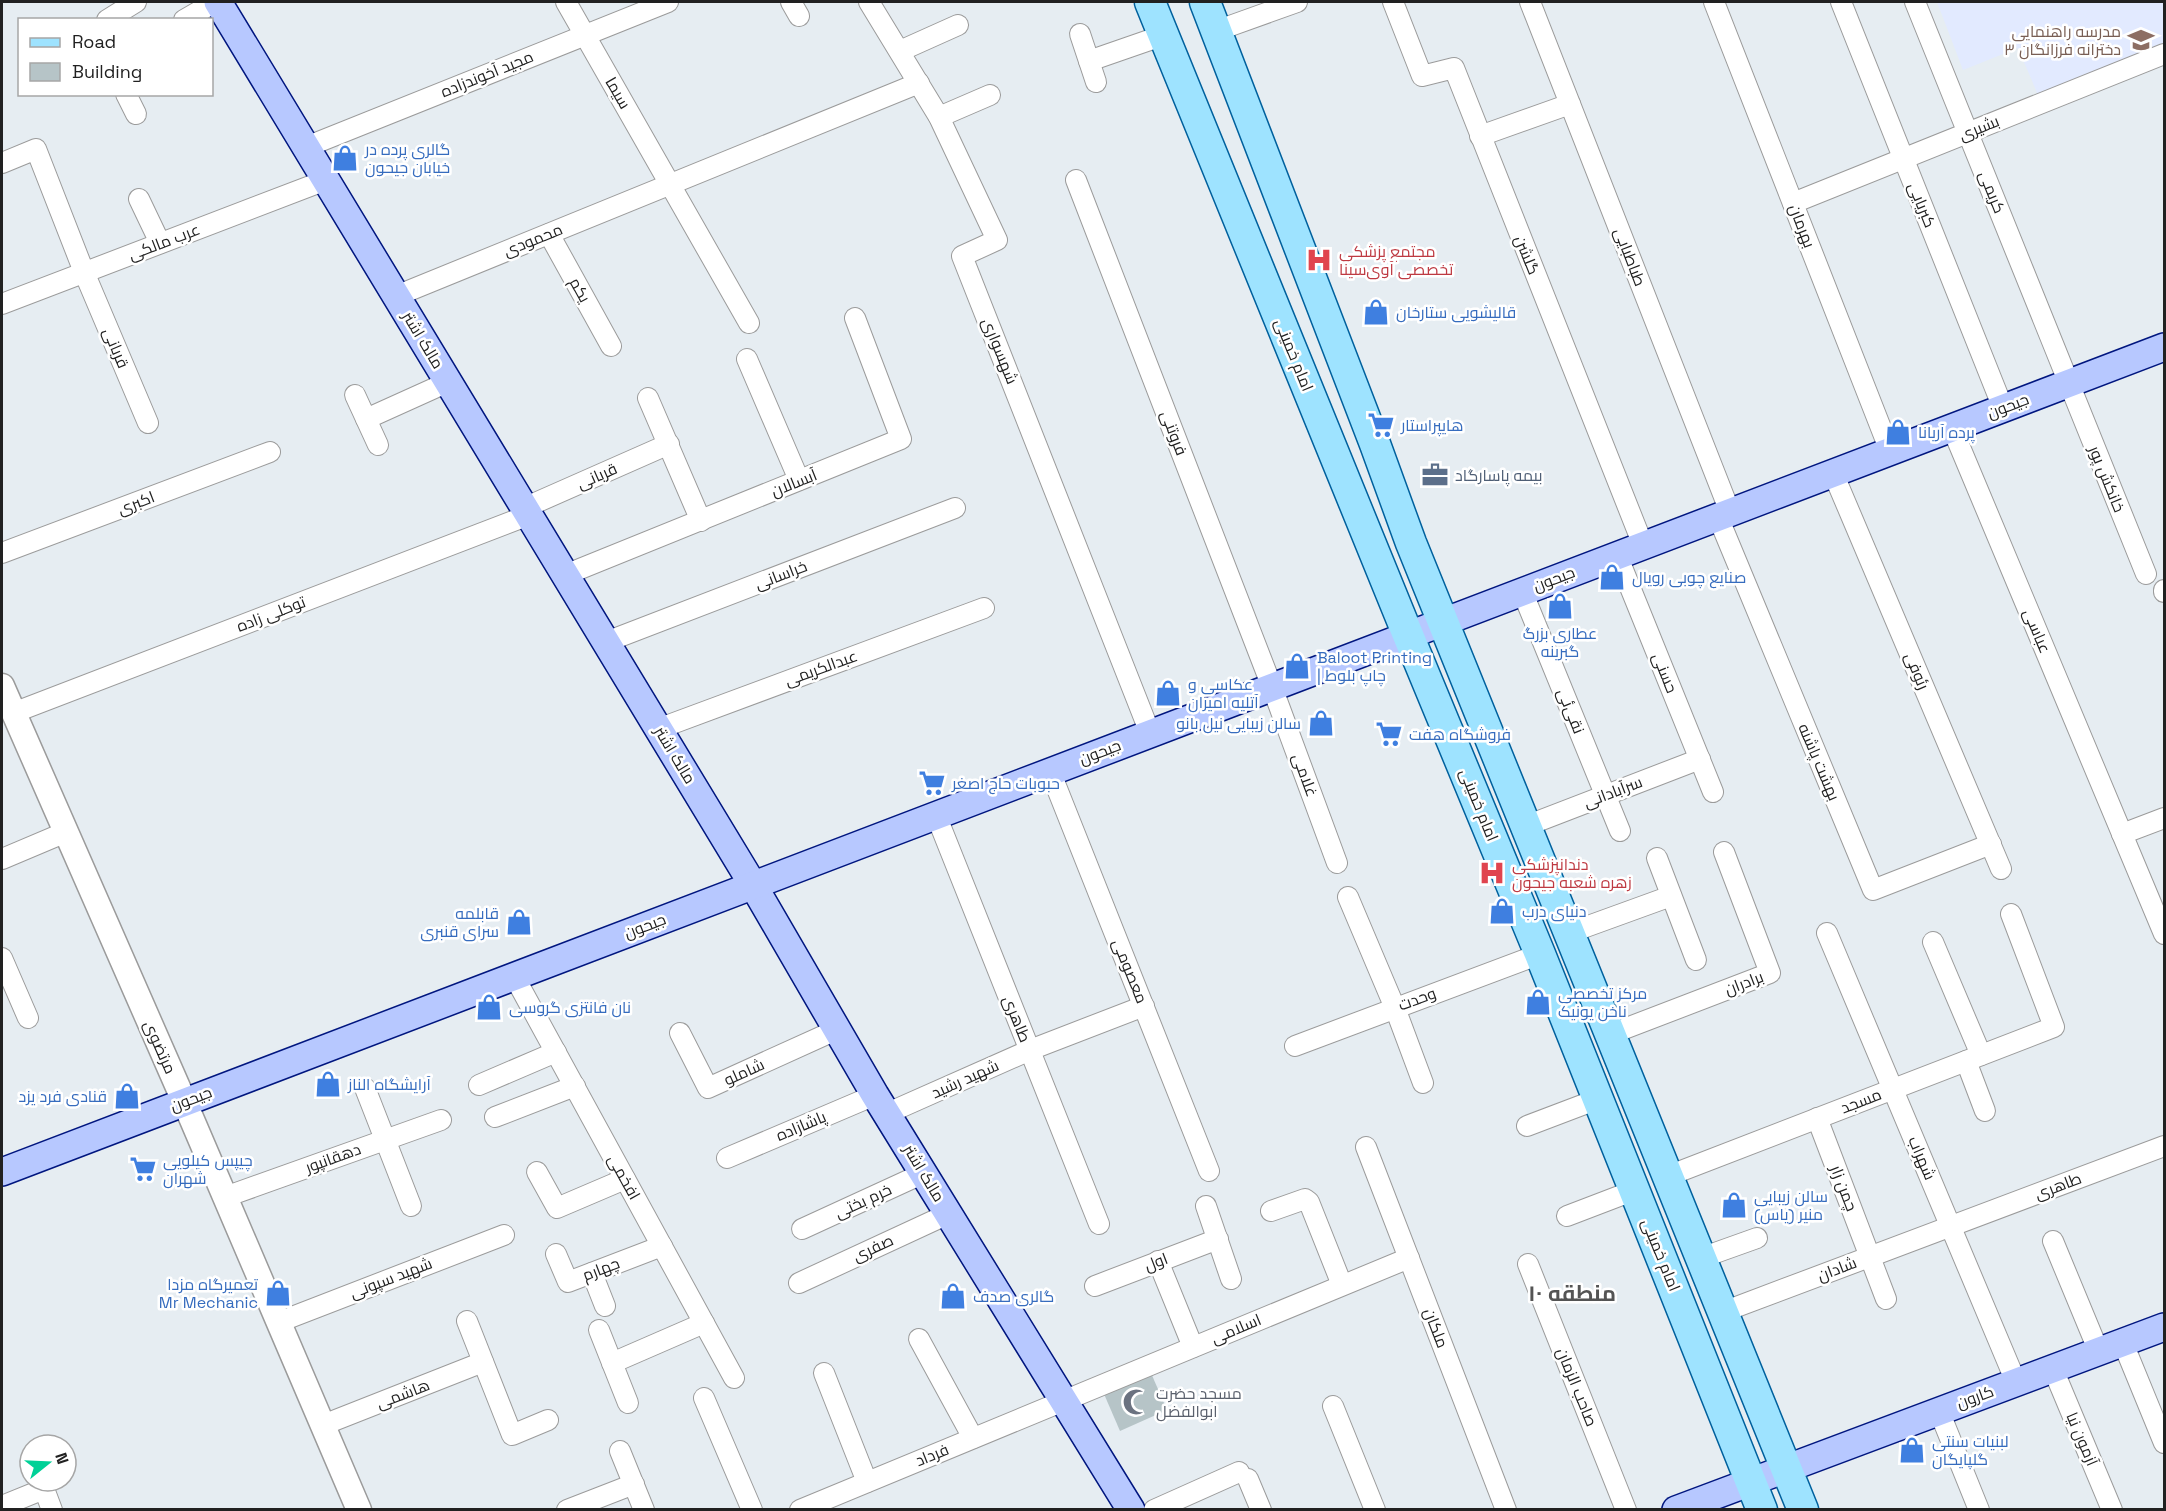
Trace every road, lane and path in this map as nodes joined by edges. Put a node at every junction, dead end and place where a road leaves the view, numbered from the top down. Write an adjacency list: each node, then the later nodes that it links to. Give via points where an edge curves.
1 (136, 2): 14 (street)
2 (216, 2): 15 (street); 33 (main road, مالک اشتر)
3 (566, 2): 19 (street, سیما)
4 (668, 2): 19 (street, مجید آخوندزاده)
5 (869, 2): 21 (street, شهسواری)
6 (1150, 2): 20 (main road, امام خمینی)
7 (1205, 2): 17 (main road)
8 (1297, 2): 17 (street)
9 (1393, 2): 32 (street, گلشن, via 1422,76 1454,68)
10 (1530, 2): 28 (street, طباطبایی)
11 (1714, 2): 40 (street, بهرمان)
12 (1841, 2): 34 (street, کبریایی)
13 (1915, 2): 31 (street, کریمی)
14 (110, 18)
15 (188, 18)
16 (958, 25): 21 (street)
17 (1216, 31): 69 (main road)
18 (1080, 33): 23 (street)
19 (585, 35): 33 (street, مجید آخوندزاده); 38 (street, سیما)
20 (1164, 35): 23 (street); 70 (main road, امام خمینی)
21 (900, 51): 24 (street, شهسواری)
22 (2164, 54): 31 (street, بشیری)
23 (1089, 61): 25 (street)
24 (919, 82): 30 (street, شهسواری); 38 (street, محمودی)
25 (1096, 82)
26 (990, 95): 30 (street)
27 (127, 96): 29 (street)
28 (1570, 104): 32 (street); 67 (street, طباطبایی)
29 (136, 114)
30 (939, 117): 85 (street, شهسواری, via 997,240 963,256)
31 (1968, 133): 34 (street, بشیری); 52 (street, کریمی)
32 (1480, 136): 71 (street, گلشن)
33 (306, 147): 36 (main road, مالک اشتر)
34 (1903, 159): 40 (street, بشیری); 55 (street, کبریایی)
35 (2, 163): 43 (street, قربانی, via 36,149)
36 (326, 180): 42 (street, عرب مالکی); 44 (main road, مالک اشتر)
37 (1076, 180): 82 (street, فروتنی)
38 (670, 184): 41 (street, محمودی); 47 (street)
39 (139, 199): 42 (street)
40 (1793, 203): 61 (street, بهرمان)
41 (549, 234): 44 (street, محمودی); 48 (street, یکم)
42 (160, 243): 43 (street, عرب مالکی)
43 (84, 272): 45 (street, عرب مالکی); 57 (street, قربانی)
44 (396, 296): 51 (main road, مالک اشتر)
45 (2, 304)
46 (855, 318): 64 (street, آبسالان, via 901,439)
47 (749, 323)
48 (611, 346)
49 (2164, 346): 52 (main road, جیحون)
50 (747, 359): 64 (street)
51 (448, 382): 56 (street); 66 (main road, مالک اشتر)
52 (2068, 383): 55 (main road, جیحون); 74 (street, خانکش پور)
53 (355, 395): 56 (street)
54 (648, 398): 59 (street)
55 (2003, 408): 58 (main road, جیحون)
56 (366, 419): 60 (street)
57 (148, 423)
58 (1952, 428): 61 (main road, جیحون); 95 (street, عباسی)
59 (669, 444): 66 (street, قربانی); 68 (street)
60 (378, 445)
61 (1890, 451): 63 (main road, جیحون)
62 (270, 452): 72 (street, اکبری)
63 (1833, 473): 67 (main road, جیحون); 96 (street, رئوفی)
64 (799, 480): 68 (street, آبسالان)
65 (955, 508): 80 (street, خراسانی)
66 (527, 512): 75 (main road, مالک اشتر); 83 (street, توکلی زاده)
67 (1724, 514): 71 (main road, جیحون); 96 (street, بهشت پاشنه, via 1873,891)
68 (701, 521): 75 (street, آبسالان)
69 (1404, 524): 70 (main road, via 1398,542 1386,546); 78 (main road)
70 (1368, 537): 79 (main road, امام خمینی)
71 (1643, 545): 73 (main road, جیحون)
72 (2, 553)
73 (1617, 555): 76 (main road, جیحون); 86 (street, حسنی)
74 (2146, 574)
75 (566, 575): 80 (main road, مالک اشتر)
76 (1522, 591): 78 (main road, جیحون); 89 (street, نقی‌ئی)
77 (984, 608): 84 (street, عبدالکریمی)
78 (1443, 622): 79 (main road, جیحون); 92 (main road)
79 (1408, 635): 82 (main road, جیحون); 110 (main road, امام خمینی)
80 (606, 642): 84 (main road, مالک اشتر)
81 (2, 686): 83 (street, مرتضوی)
82 (1272, 687): 85 (main road, جیحون); 100 (street, غلامی)
83 (14, 713): 94 (street, مرتضوی)
84 (658, 729): 102 (main road, مالک اشتر)
85 (1150, 733): 87 (main road, جیحون)
86 (1700, 759): 88 (street, حسنی); 89 (street, سرآبادانی)
87 (1050, 771): 90 (main road, جیحون); 114 (street, معصومی)
88 (1713, 792)
89 (1605, 795): 92 (street, سرآبادانی); 93 (street, نقی‌ئی)
90 (936, 815): 102 (main road, جیحون); 121 (street, طاهری)
91 (2164, 818): 95 (street)
92 (1526, 826): 106 (main road)
93 (1620, 831)
94 (66, 832): 98 (street); 130 (street, مرتضوی)
95 (2122, 834): 108 (street, عباسی)
96 (1991, 844): 101 (street, رئوفی)
97 (1657, 858): 103 (street)
98 (2, 859)
99 (1727, 860): 119 (street, برادران, via 1770,972)
100 (1337, 863)
101 (2001, 869)
102 (753, 885): 113 (main road, جیحون); 117 (main road, مالک اشتر)
103 (1671, 896): 106 (street); 112 (street)
104 (1348, 897): 115 (street)
105 (2010, 914): 123 (street, مسجد, via 2054,1027)
106 (1569, 933): 119 (main road)
107 (1827, 933): 128 (street, شهراب)
108 (2164, 934)
109 (1933, 942): 123 (street)
110 (1540, 954): 115 (street, وحدت); 129 (main road, امام خمینی)
111 (2, 958): 116 (street)
112 (1696, 960)
113 (514, 975): 122 (street, افخمی); 130 (main road, جیحون)
114 (1143, 1006): 121 (street, شهید رشید); 141 (street, معصومی)
115 (1395, 1008): 120 (street, وحدت); 124 (street)
116 (28, 1018)
117 (836, 1030): 118 (street, شاملو, via 708,1088); 131 (main road, مالک اشتر)
118 (680, 1033)
119 (1611, 1034): 145 (main road)
120 (1295, 1046)
121 (1030, 1050): 131 (street, شهید رشید); 154 (street, طاهری)
122 (556, 1052): 125 (street); 126 (street, افخمی)
123 (1973, 1058): 128 (street, مسجد); 132 (street)
124 (1423, 1083)
125 (478, 1085)
126 (575, 1086): 133 (street); 146 (street, افخمی)
127 (365, 1088): 137 (street)
128 (1893, 1089): 134 (street, مسجد); 155 (street, شهراب)
129 (1598, 1100): 136 (street); 147 (main road, امام خمینی)
130 (184, 1101): 142 (main road, جیحون); 148 (street, مرتضوی)
131 (882, 1104): 140 (street, پاشازاده); 144 (main road, مالک اشتر)
132 (1985, 1111)
133 (495, 1117)
134 (1817, 1118): 145 (street, مسجد); 163 (street, چمن زار)
135 (441, 1120): 137 (street, دهقانپور)
136 (1527, 1126)
137 (386, 1139): 148 (street, دهقانپور); 149 (street)
138 (2164, 1146): 155 (street, طاهری)
139 (1366, 1147): 164 (street, ملکان)
140 (727, 1158)
141 (1209, 1171)
142 (2, 1172)
143 (537, 1172): 146 (street, via 557,1208)
144 (924, 1173): 152 (main road, مالک اشتر); 156 (street, خرم بختی)
145 (1668, 1176): 165 (main road)
146 (625, 1179): 161 (street, افخمی)
147 (1635, 1190): 153 (street); 201 (main road, امام خمینی)
148 (225, 1197): 176 (street, مرتضوی)
149 (411, 1206)
150 (1206, 1206): 159 (street)
151 (1271, 1211): 171 (street, via 1305,1199)
152 (948, 1214): 170 (street, صفری); 191 (main road, مالک اشتر)
153 (1567, 1216)
154 (1099, 1224)
155 (1951, 1226): 163 (street, شادان); 189 (street, شهراب)
156 (802, 1229)
157 (504, 1235): 176 (street, شهید سپونی)
158 (1757, 1238): 165 (street)
159 (1218, 1239): 166 (street, اول); 169 (street)
160 (2053, 1241): 183 (street)
161 (662, 1246): 168 (street, چهارم); 178 (street, افخمی)
162 (556, 1254): 168 (street, چهارم, via 568,1282)
163 (1870, 1257): 173 (street); 175 (street, شادان)
164 (1409, 1258): 171 (street, اسلامی); 215 (street, ملکان)
165 (1701, 1258): 175 (main road)
166 (1158, 1262): 172 (street, اول); 182 (street)
167 (1528, 1264): 216 (street, صاحب الزمان)
168 (592, 1273): 174 (street)
169 (1231, 1279)
170 (799, 1283)
171 (1342, 1285): 182 (street, اسلامی)
172 (1095, 1286)
173 (1886, 1299)
174 (605, 1306)
175 (1723, 1312): 200 (main road)
176 (279, 1322): 196 (street, مرتضوی)
177 (467, 1322): 184 (street)
178 (704, 1323): 185 (street); 188 (street, افخمی)
179 (2164, 1327): 183 (main road, کارون)
180 (599, 1330): 185 (street)
181 (919, 1340): 197 (street)
182 (1193, 1347): 191 (street, اسلامی)
183 (2111, 1347): 186 (main road, کارون); 198 (street)
184 (483, 1362): 195 (street, via 512,1435); 196 (street, هاشمی)
185 (612, 1363): 192 (street)
186 (2053, 1369): 189 (main road, کارون); 221 (street, آزمون نیا)
187 (824, 1373): 202 (street)
188 (734, 1378)
189 (2016, 1382): 194 (main road, کارون)
190 (704, 1398): 209 (street)
191 (1064, 1400): 197 (street, فرداد); 211 (main road, مالک اشتر)
192 (628, 1403)
193 (1333, 1406): 214 (street)
194 (1938, 1411): 200 (main road, کارون); 220 (street)
195 (548, 1420)
196 (323, 1425): 206 (street, مرتضوی)
197 (973, 1438): 202 (street, فرداد)
198 (2164, 1443)
199 (620, 1451): 203 (street)
200 (1786, 1468): 201 (main road, کارون); 219 (main road)
201 (1750, 1481): 217 (main road); 218 (main road, امام خمینی)
202 (867, 1482): 210 (street, فرداد)
203 (634, 1484): 207 (street); 208 (street)
204 (2, 1506): 205 (street, via 39,1491 46,1494)
205 (52, 1509)
206 (359, 1509)
207 (567, 1509)
208 (644, 1509)
209 (753, 1509)
210 (800, 1509)
211 (1131, 1509)
212 (1154, 1509): 213 (street, via 1244,1476)
213 (1261, 1509)
214 (1375, 1509)
215 (1506, 1509)
216 (1626, 1509)
217 (1676, 1509)
218 (1761, 1509)
219 (1803, 1509)
220 (1979, 1509)
221 (2112, 1509)

